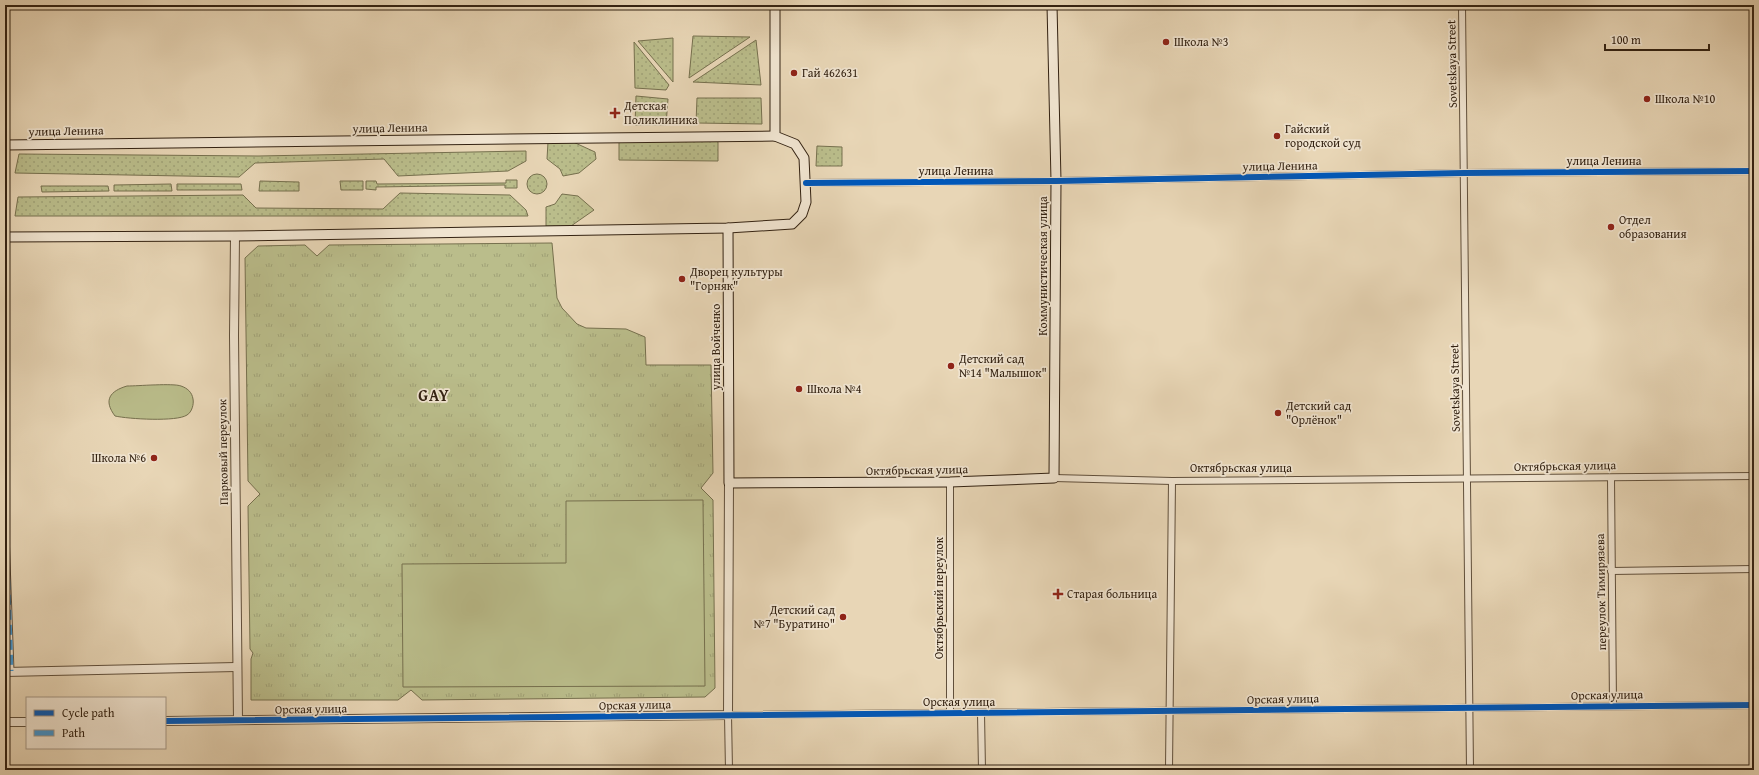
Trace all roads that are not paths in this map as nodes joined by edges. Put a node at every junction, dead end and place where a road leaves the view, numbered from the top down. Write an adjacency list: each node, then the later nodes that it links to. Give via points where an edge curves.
1 (775, 5): 4 (main road)
2 (1052, 5): 8 (main road, Коммунистическая улица)
3 (1462, 5): 7 (street, Sovetskaya Street)
4 (775, 136): 5 (main road, улица Ленина); 9 (main road, via 795,144 801,151)
5 (5, 145)
6 (1754, 171): 7 (street, улица Ленина)
7 (1464, 173): 8 (street, улица Ленина); 16 (street, Sovetskaya Street)
8 (1056, 181): 9 (street, улица Ленина); 14 (main road, Коммунистическая улица)
9 (806, 183): 10 (main road, via 804,210 792,224)
10 (728, 228): 11 (main road); 19 (main road, улица Войченко)
11 (235, 236): 12 (main road); 23 (street, Парковый переулок)
12 (5, 237)
13 (1754, 476): 15 (street, Октябрьская улица)
14 (1054, 478): 17 (street, Октябрьская улица); 18 (main road, Октябрьская улица)
15 (1610, 478): 16 (street, Октябрьская улица); 22 (street, переулок Тимирязева)
16 (1467, 479): 17 (street, Октябрьская улица); 27 (street, Sovetskaya Street)
17 (1172, 481): 28 (street)
18 (950, 482): 19 (main road, Октябрьская улица); 29 (street, Октябрьский переулок)
19 (729, 483): 31 (street, улица Войченко)
20 (5, 505): 24 (street)
21 (1754, 569): 22 (street)
22 (1611, 571): 26 (street, переулок Тимирязева)
23 (236, 667): 24 (street); 32 (street)
24 (8, 671)
25 (1754, 705): 26 (street, Орская улица)
26 (1613, 706): 27 (street, Орская улица)
27 (1470, 708): 28 (street, Орская улица); 39 (street, Sovetskaya Street)
28 (1171, 711): 30 (street, Орская улица); 38 (street)
29 (950, 713): 30 (street, Орская улица); 31 (street, Орская улица)
30 (981, 713): 37 (street)
31 (728, 715): 32 (street, Орская улица); 36 (street, улица Войченко)
32 (238, 720): 33 (street, Орская улица)
33 (166, 721)
34 (5, 722): 35 (street)
35 (26, 722)
36 (729, 770)
37 (982, 770)
38 (1170, 770)
39 (1470, 770)

